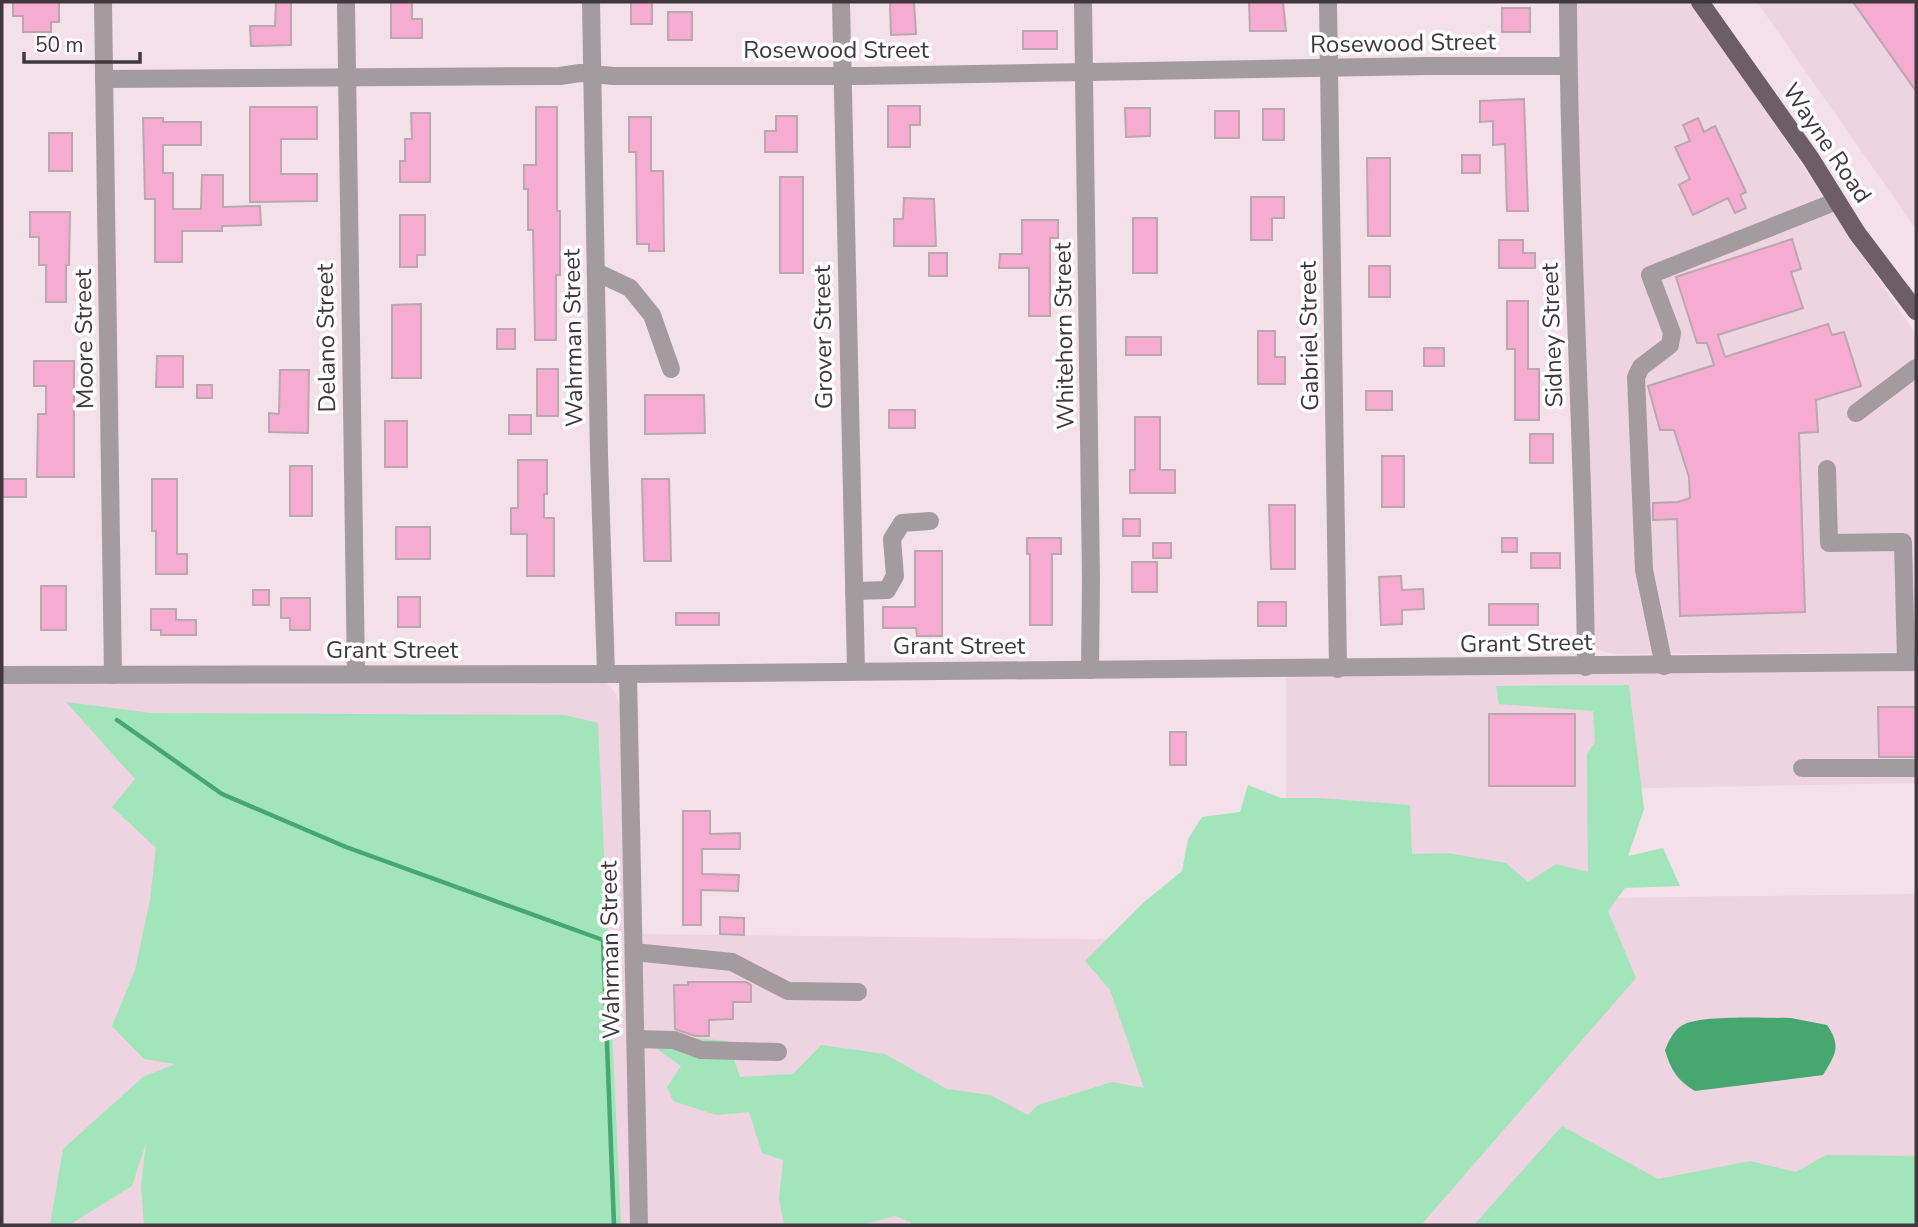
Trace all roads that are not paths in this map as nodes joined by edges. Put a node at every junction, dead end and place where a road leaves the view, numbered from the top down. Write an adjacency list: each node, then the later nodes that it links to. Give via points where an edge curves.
1 (103, 2): 15 (street, Moore Street)
2 (346, 2): 14 (street, Delano Street)
3 (591, 2): 12 (street, Wahrman Street)
4 (841, 2): 13 (street, Grover Street)
5 (1083, 2): 11 (street, Whitehorn Street)
6 (1328, 2): 10 (street, Gabriel Street)
7 (1567, 2): 9 (street, Sidney Street)
8 (1700, 2): 16 (main road, Wayne Road)
9 (1568, 66): 10 (street, Rosewood Street); 28 (street, Sidney Street)
10 (1329, 68): 11 (street, Rosewood Street); 29 (street, Gabriel Street)
11 (1084, 73): 13 (street, Rosewood Street); 30 (street, Whitehorn Street)
12 (592, 74): 13 (street, Rosewood Street); 14 (street, Rosewood Street); 17 (street, Wahrman Street)
13 (842, 75): 25 (street, Grover Street)
14 (347, 78): 15 (street, Rosewood Street); 32 (street, Delano Street)
15 (104, 79): 36 (street, Moore Street)
16 (1837, 201): 18 (main road, Wayne Road, via 1857,233); 27 (street, via 1650,275 1672,333 1670,345 1636,376 1644,570)
17 (596, 272): 21 (street, via 630,288 652,315); 33 (street, Wahrman Street)
18 (1910, 292): 19 (main road, Wayne Road)
19 (1916, 311)
20 (1916, 368): 22 (street)
21 (671, 369)
22 (1856, 413)
23 (1827, 469): 26 (street, via 1829,543 1903,542)
24 (930, 520): 25 (street, via 902,523 892,539 895,576 887,590)
25 (854, 591): 31 (street, Grover Street)
26 (1911, 662): 27 (street, Grant Street)
27 (1664, 666): 28 (street, Grant Street)
28 (1586, 667): 29 (street, Grant Street)
29 (1338, 669): 30 (street, Grant Street)
30 (1090, 670): 31 (street, Grant Street)
31 (856, 671): 34 (street, Grant Street)
32 (356, 674): 33 (street, Grant Street); 36 (street, Grant Street)
33 (606, 674): 34 (street, Grant Street)
34 (628, 674): 39 (street, Wahrman Street)
35 (2, 675): 36 (street, Grant Street)
36 (113, 675)
37 (1802, 768): 38 (street)
38 (1916, 768)
39 (634, 952): 40 (street, via 732,962 788,992); 41 (street, Wahrman Street)
40 (858, 992)
41 (636, 1039): 42 (street, via 674,1040 701,1050); 43 (street, Wahrman Street)
42 (778, 1052)
43 (639, 1225)

